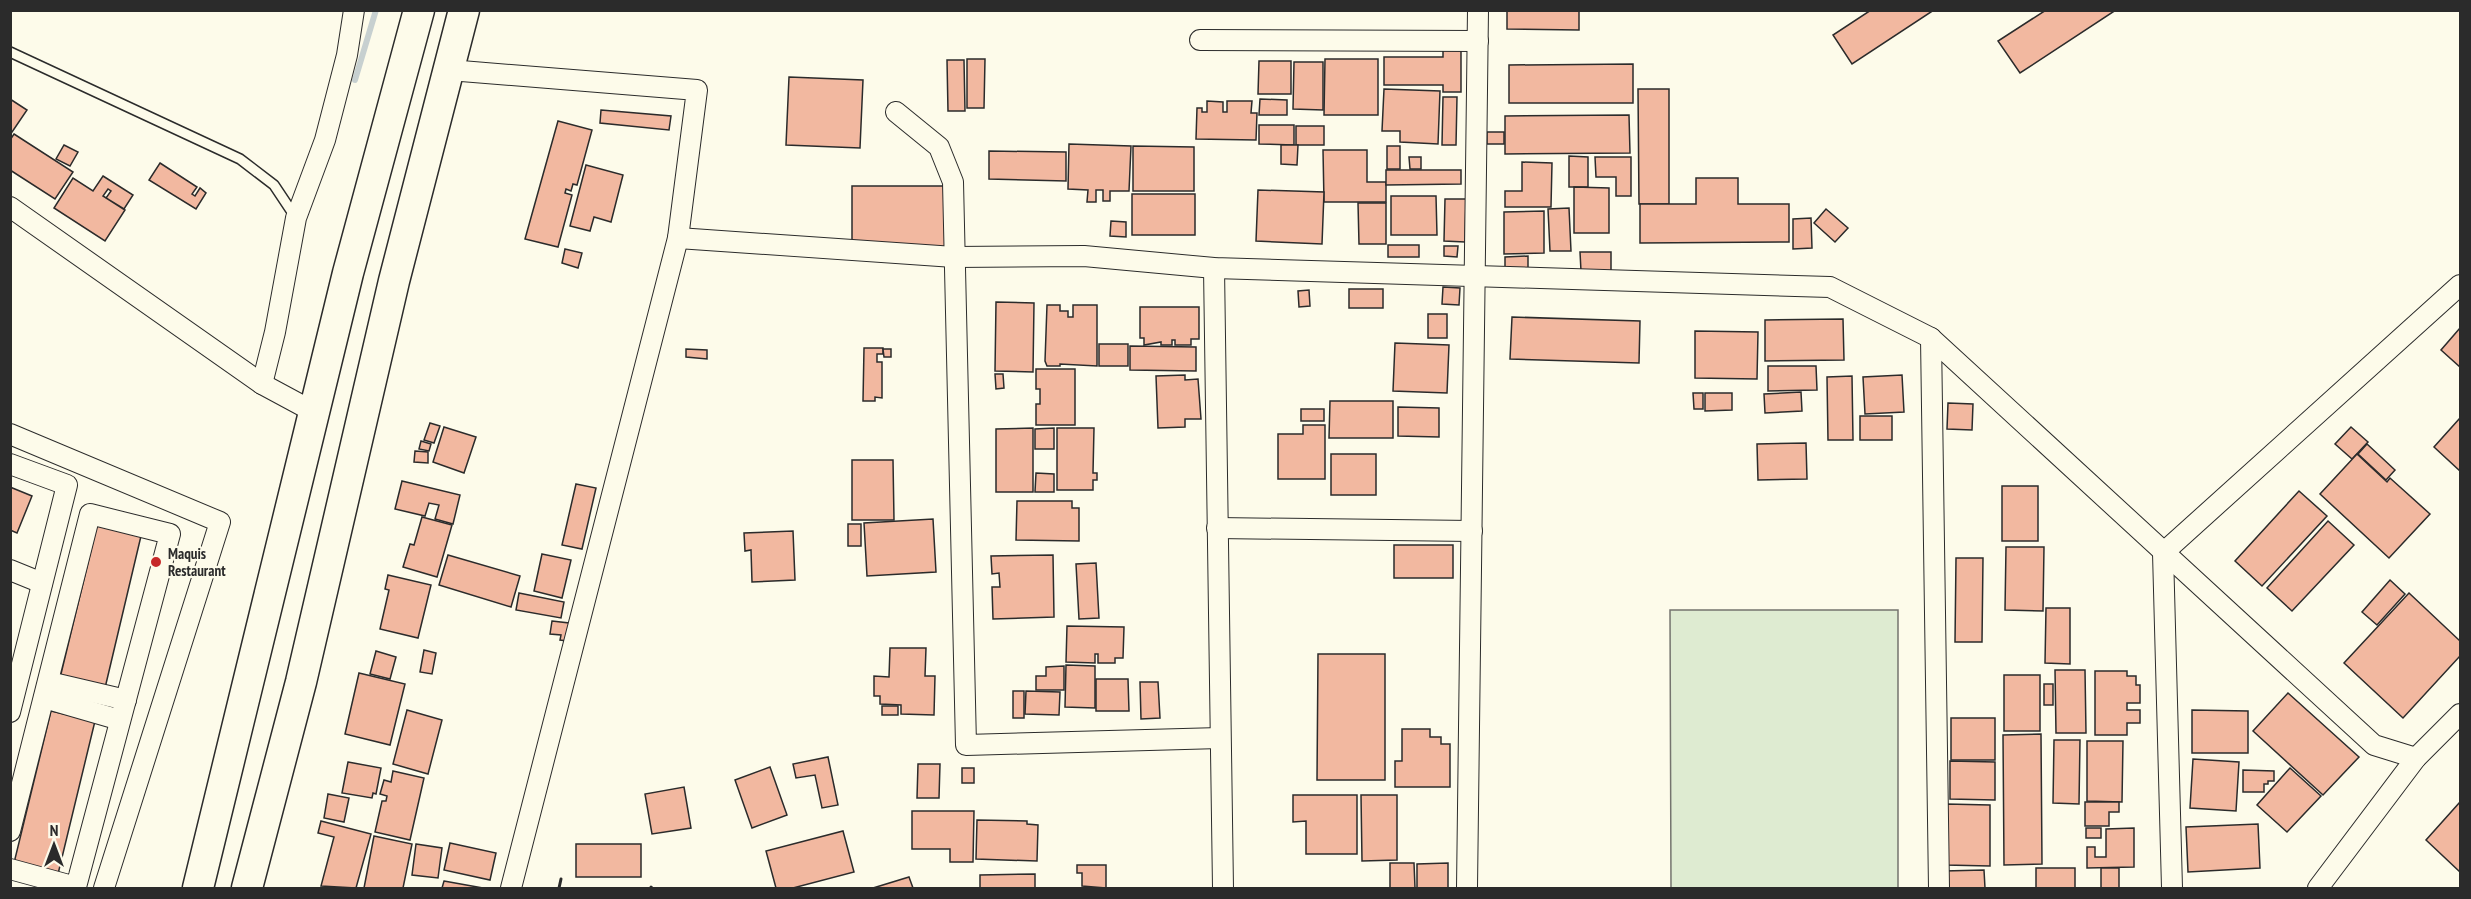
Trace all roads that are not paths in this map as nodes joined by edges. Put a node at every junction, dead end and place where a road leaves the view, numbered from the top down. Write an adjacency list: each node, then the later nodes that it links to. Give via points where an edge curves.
1 (354, 10): 11 (street, via 325,140)
2 (419, 10): 19 (main road)
3 (464, 10): 8 (main road)
4 (1478, 10): 6 (street)
5 (1200, 40): 6 (street)
6 (1478, 41): 15 (street)
7 (10, 52): 11 (lane, via 240,159 274,185)
8 (449, 70): 12 (street, via 697,90); 42 (main road, via 394,281 301,682)
9 (896, 112): 13 (street, via 939,147 943,156 953,182)
10 (10, 207): 18 (street)
11 (296, 218): 18 (street)
12 (678, 238): 13 (street); 43 (street)
13 (954, 257): 14 (street, via 1084,256); 33 (street, via 966,745)
14 (1214, 268): 15 (street); 23 (street)
15 (1475, 276): 17 (street, via 1830,287); 24 (street)
16 (2460, 285): 25 (street)
17 (1931, 338): 25 (street); 46 (street)
18 (262, 384): 19 (street)
19 (314, 412): 41 (main road)
20 (10, 434): 40 (street, via 220,522)
21 (10, 464): 27 (street, via 67,485)
22 (80, 510): 35 (street)
23 (1217, 528): 24 (street); 33 (street)
24 (1472, 531): 45 (street)
25 (2163, 553): 34 (street, via 2374,745); 47 (street)
26 (10, 570): 27 (street)
27 (42, 583): 30 (street)
28 (46, 690): 29 (street); 29 (street, via 90,513 170,534); 32 (street); 36 (street)
29 (126, 700): 32 (street)
30 (10, 712)
31 (2460, 714): 34 (street)
32 (120, 720): 37 (street, via 76,887)
33 (1220, 738): 44 (street)
34 (2416, 758): 48 (street)
35 (10, 777)
36 (10, 831)
37 (10, 869)
38 (10, 881): 39 (street)
39 (30, 888)
40 (104, 888)
41 (198, 888)
42 (247, 888)
43 (512, 888)
44 (1223, 888)
45 (1467, 888)
46 (1939, 888)
47 (2172, 888)
48 (2318, 888)

